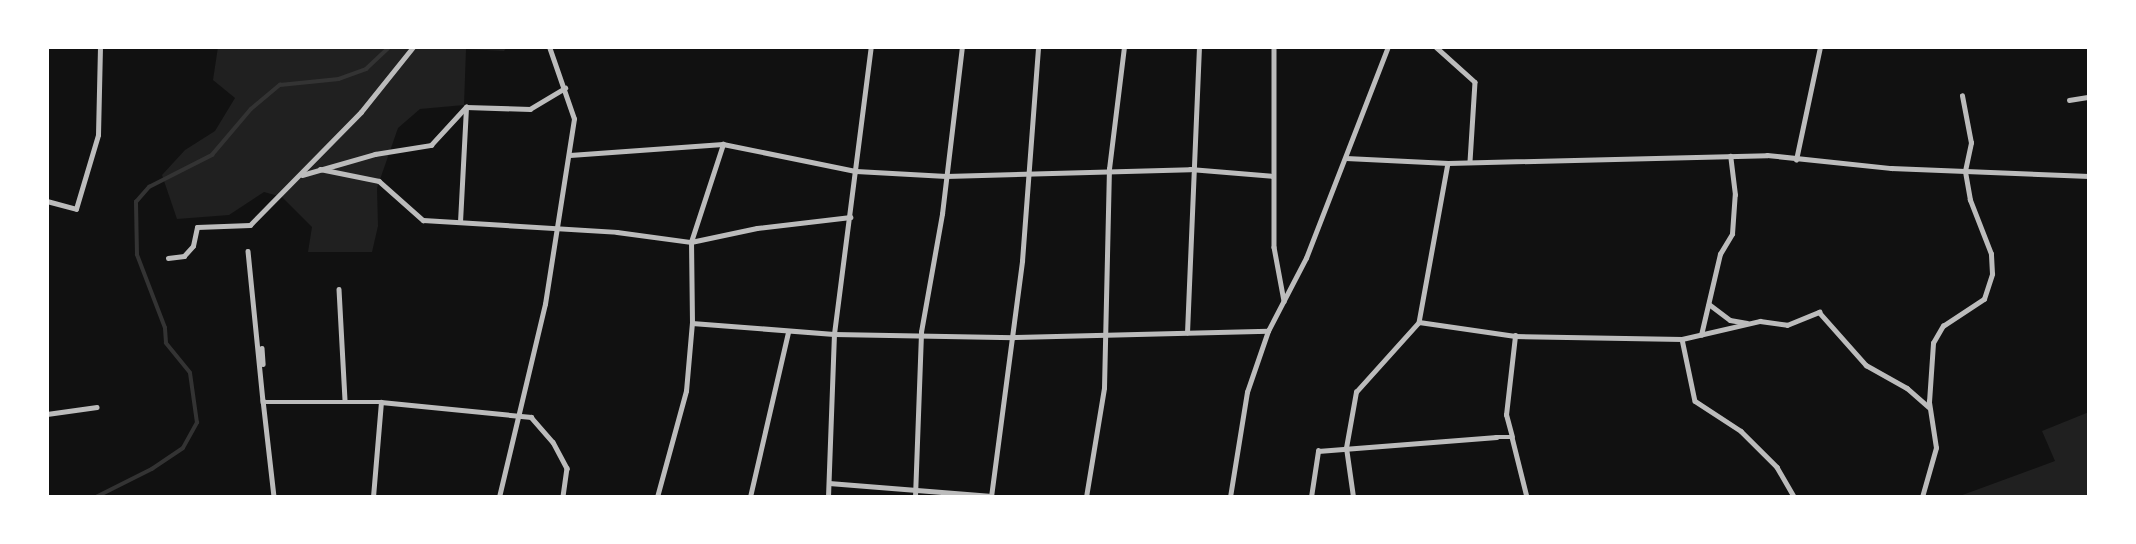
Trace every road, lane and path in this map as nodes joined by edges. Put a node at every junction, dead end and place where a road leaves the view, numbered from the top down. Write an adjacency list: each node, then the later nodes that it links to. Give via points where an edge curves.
1 (100, 47): 35 (street, via 98,135 76,209)
2 (413, 47): 30 (street)
3 (549, 47): 13 (street)
4 (871, 47): 28 (street)
5 (962, 47): 32 (street)
6 (1038, 47): 31 (street)
7 (1124, 47): 26 (street)
8 (1199, 47): 27 (street)
9 (1275, 47): 33 (street)
10 (1388, 47): 21 (street)
11 (1436, 47): 23 (street, via 1475,82)
12 (1819, 47): 22 (street)
13 (565, 88): 17 (street, via 530,109); 19 (street, via 574,119)
14 (1962, 96): 29 (street, via 1971,143)
15 (2089, 97): 16 (street)
16 (2069, 100)
17 (466, 107): 25 (street, via 431,145); 37 (street)
18 (723, 144): 19 (street); 28 (street); 39 (street)
19 (570, 155): 38 (street)
20 (1730, 156): 22 (street); 23 (street); 44 (street, via 1734,220 1730,241 1720,254)
21 (1346, 158): 24 (street); 43 (street)
22 (1796, 160): 29 (street)
23 (1470, 162): 24 (street)
24 (1448, 163): 46 (street)
25 (320, 169): 30 (street); 37 (street, via 379,181 423,220)
26 (1109, 169): 27 (street); 31 (street); 53 (street)
27 (1190, 169): 33 (street); 50 (street)
28 (856, 171): 32 (street); 36 (street)
29 (1965, 171): 34 (street); 63 (street, via 1970,200 1991,254 1992,274 1984,299 1938,332 1930,360)
30 (302, 175): 41 (street, via 250,225 197,227 193,246 184,256)
31 (1031, 175): 32 (street); 56 (street)
32 (946, 176): 49 (street)
33 (1273, 176): 43 (street, via 1274,247)
34 (2089, 176)
35 (47, 201)
36 (850, 217): 39 (street, via 757,228); 52 (street)
37 (460, 222): 38 (street)
38 (559, 227): 39 (street); 65 (street)
39 (691, 242): 45 (street)
40 (248, 251): 60 (street)
41 (168, 258)
42 (340, 289): 59 (street)
43 (1284, 301): 48 (street)
44 (1709, 303): 47 (street, via 1730,320); 55 (street)
45 (692, 323): 51 (street); 75 (street, via 686,391)
46 (1419, 323): 54 (street); 67 (street, via 1356,392)
47 (1750, 323): 55 (street); 63 (street, via 1787,324 1819,312 1866,365 1907,387)
48 (1268, 331): 50 (street); 79 (street, via 1247,392)
49 (921, 332): 52 (street); 56 (street); 69 (street)
50 (1187, 332): 53 (street)
51 (788, 333): 52 (street); 76 (street)
52 (834, 334): 68 (street, via 827,434)
53 (1102, 335): 56 (street); 78 (street, via 1104,388)
54 (1515, 336): 57 (street); 66 (street, via 1506,415)
55 (1700, 336): 57 (street)
56 (1014, 337): 70 (street)
57 (1682, 339): 83 (street, via 1695,401 1749,438 1777,467)
58 (262, 348): 60 (street)
59 (345, 401): 60 (street); 61 (street)
60 (263, 402): 71 (street)
61 (381, 402): 65 (street); 72 (street)
62 (97, 407): 64 (street)
63 (1929, 407): 84 (street, via 1936,448)
64 (47, 414)
65 (520, 415): 73 (street); 74 (street, via 540,425 567,468)
66 (1512, 437): 67 (street); 82 (street)
67 (1346, 448): 80 (street, via 1318,451); 81 (street)
68 (829, 483): 69 (street); 77 (street)
69 (915, 494): 70 (street)
70 (991, 496)
71 (274, 497)
72 (373, 497)
73 (499, 497)
74 (563, 497)
75 (657, 497)
76 (750, 497)
77 (828, 497)
78 (1086, 497)
79 (1230, 497)
80 (1311, 497)
81 (1353, 497)
82 (1527, 497)
83 (1794, 497)
84 (1922, 497)

